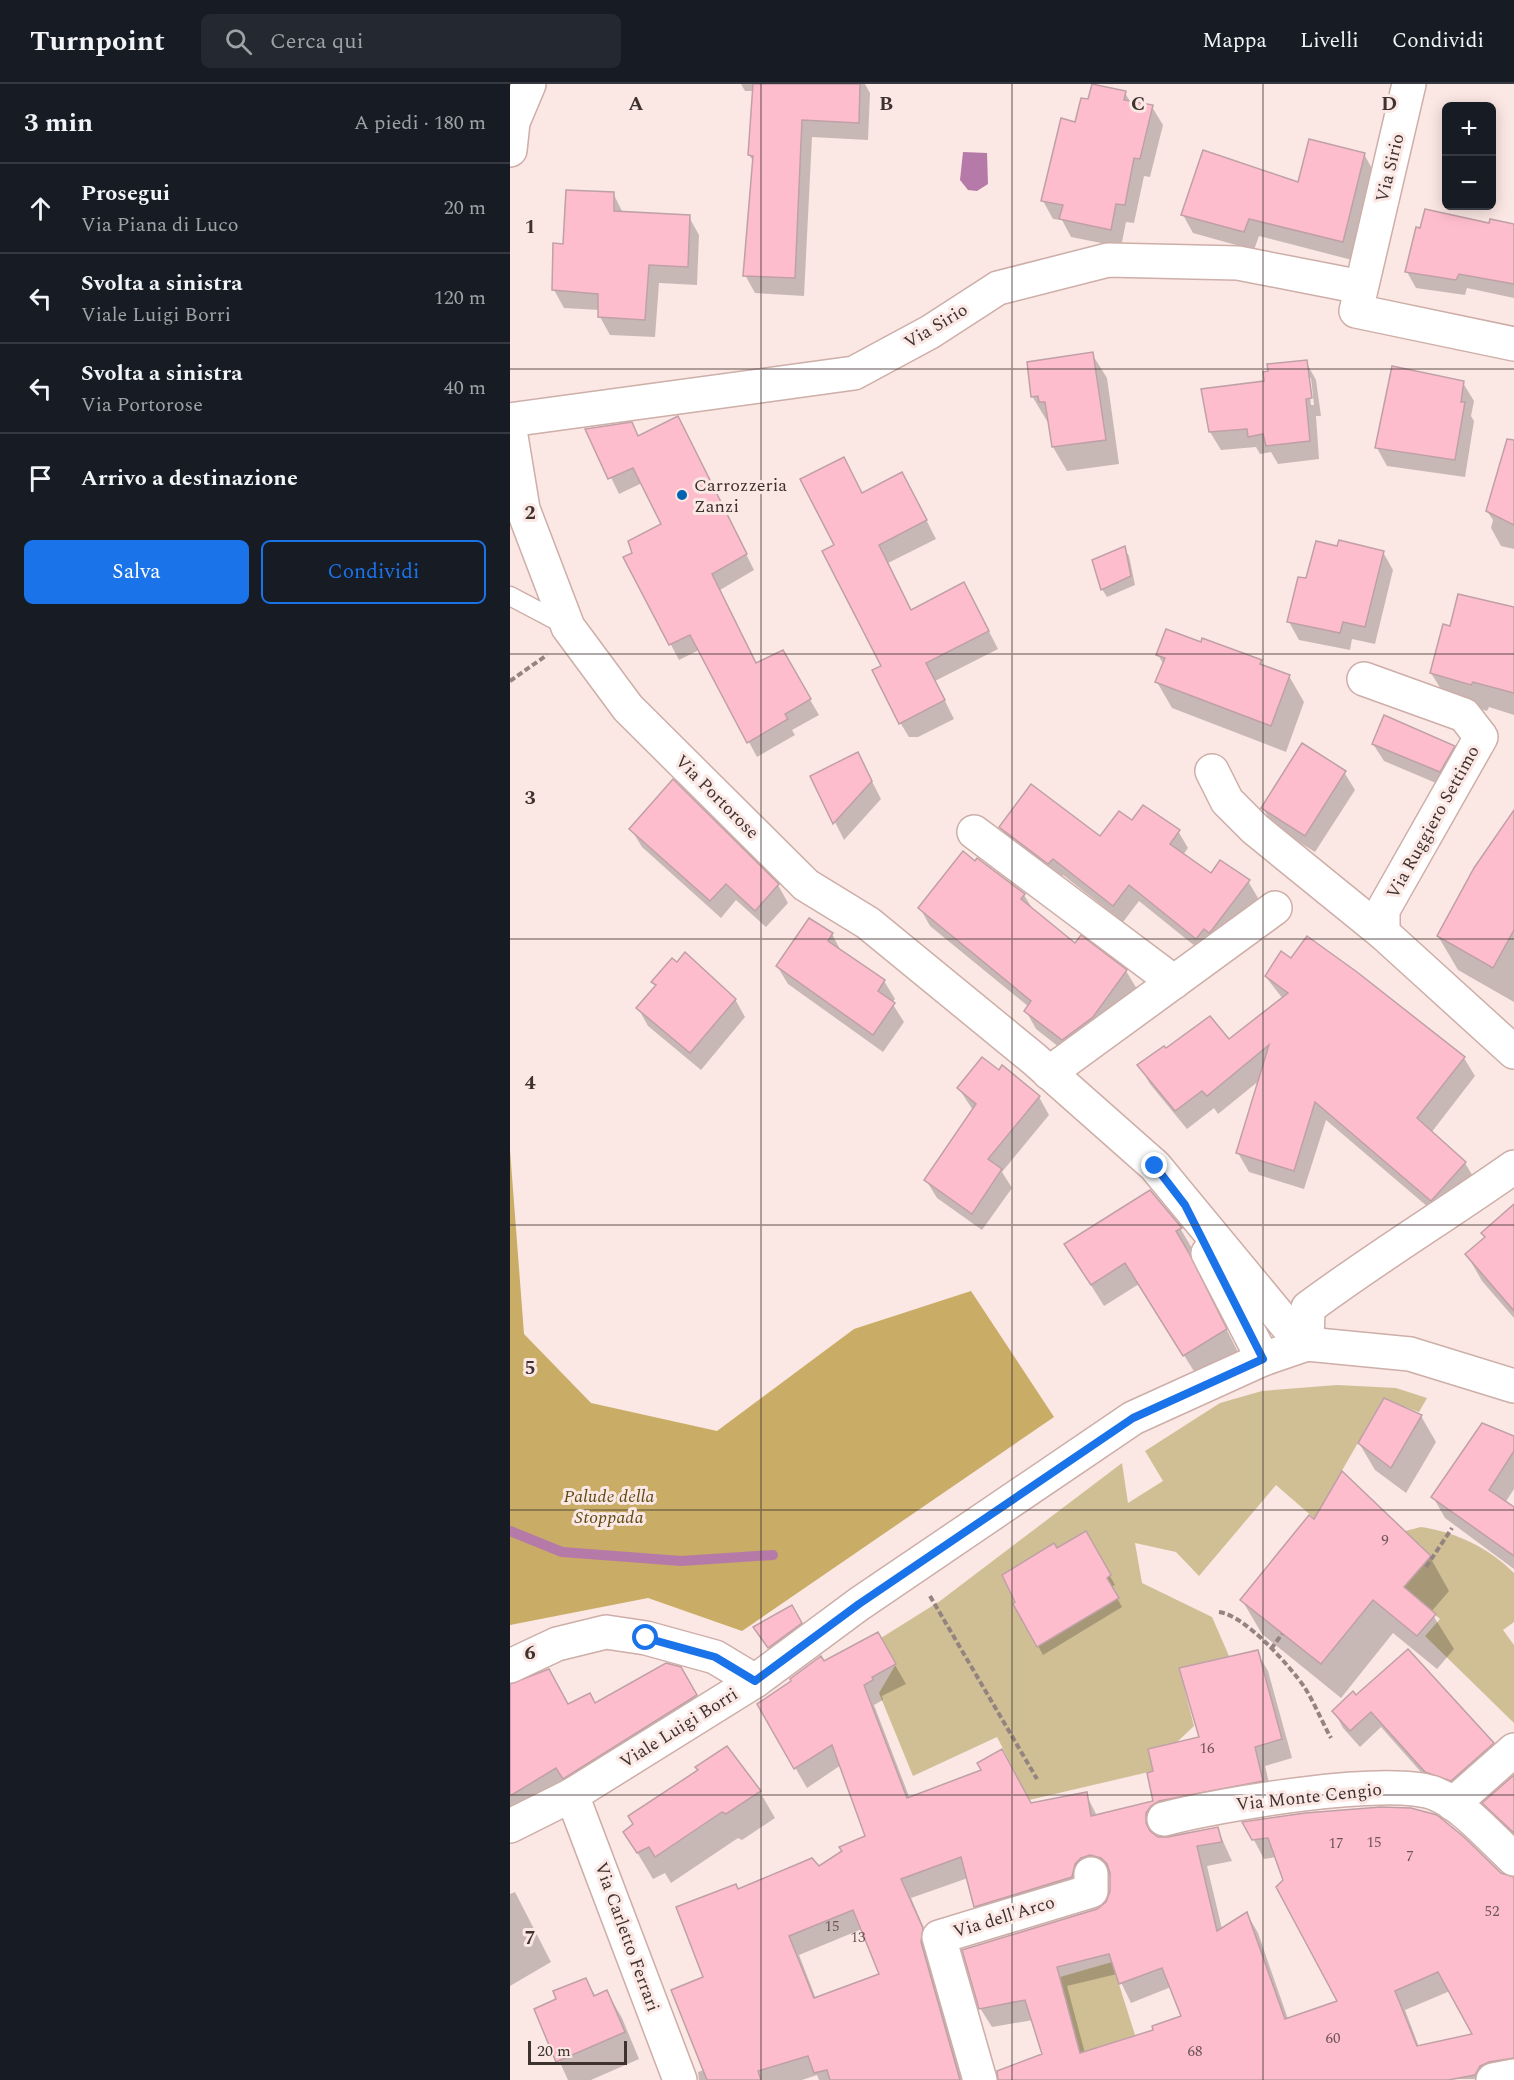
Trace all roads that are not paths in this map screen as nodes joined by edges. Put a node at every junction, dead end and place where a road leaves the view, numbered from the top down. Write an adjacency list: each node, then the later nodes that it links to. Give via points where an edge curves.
1 (529, 84): 3 (street)
2 (1410, 84): 4 (street, Via Sirio)
3 (511, 131)
4 (1361, 287): 5 (street, Via Sirio, via 1356,311); 6 (street, Via Sirio, via 1238,263 1108,260 998,288 930,332 854,372)
5 (1514, 344)
6 (510, 420)
7 (510, 430): 9 (street, Via Portorose, via 523,509)
8 (510, 596): 9 (lane)
9 (572, 632): 17 (street, Via Portorose, via 627,708 806,885 868,923)
10 (1364, 680): 14 (street, Via Ruggiero Settimo, via 1464,714 1481,737 1383,910)
11 (1212, 771): 14 (street, via 1227,801 1255,829)
12 (974, 832): 15 (street)
13 (1275, 908): 15 (street)
14 (1383, 933): 16 (street)
15 (1174, 982): 17 (street)
16 (1514, 1052)
17 (1049, 1073): 19 (street, Via Portorose, via 1155,1166)
18 (1514, 1167): 20 (street, via 1308,1308)
19 (1185, 1205): 20 (street, Via Portorose); 21 (street, Via Portorose)
20 (1305, 1344): 21 (street, Viale Luigi Borri); 22 (street, Viale Luigi Borri, via 1410,1354)
21 (1263, 1359): 24 (street, Viale Luigi Borri, via 1133,1418 859,1604)
22 (1514, 1386)
23 (510, 1666): 24 (street, via 557,1644 606,1632 646,1638 715,1657)
24 (755, 1681): 26 (street, Viale Luigi Borri)
25 (1514, 1750): 27 (street)
26 (572, 1795): 29 (street, Viale Luigi Borri); 33 (street, Via Carletto Ferrari)
27 (1453, 1804): 28 (street, Via Monte Cengio, via 1436,1794 1401,1787 1210,1807); 30 (street, Via Monte Cengio)
28 (1164, 1819)
29 (510, 1826)
30 (1514, 1859)
31 (1091, 1874): 34 (street, Via dell'Arco, via 1091,1891 939,1937)
32 (1514, 2076): 35 (street)
33 (680, 2080)
34 (980, 2080)
35 (1493, 2080)

